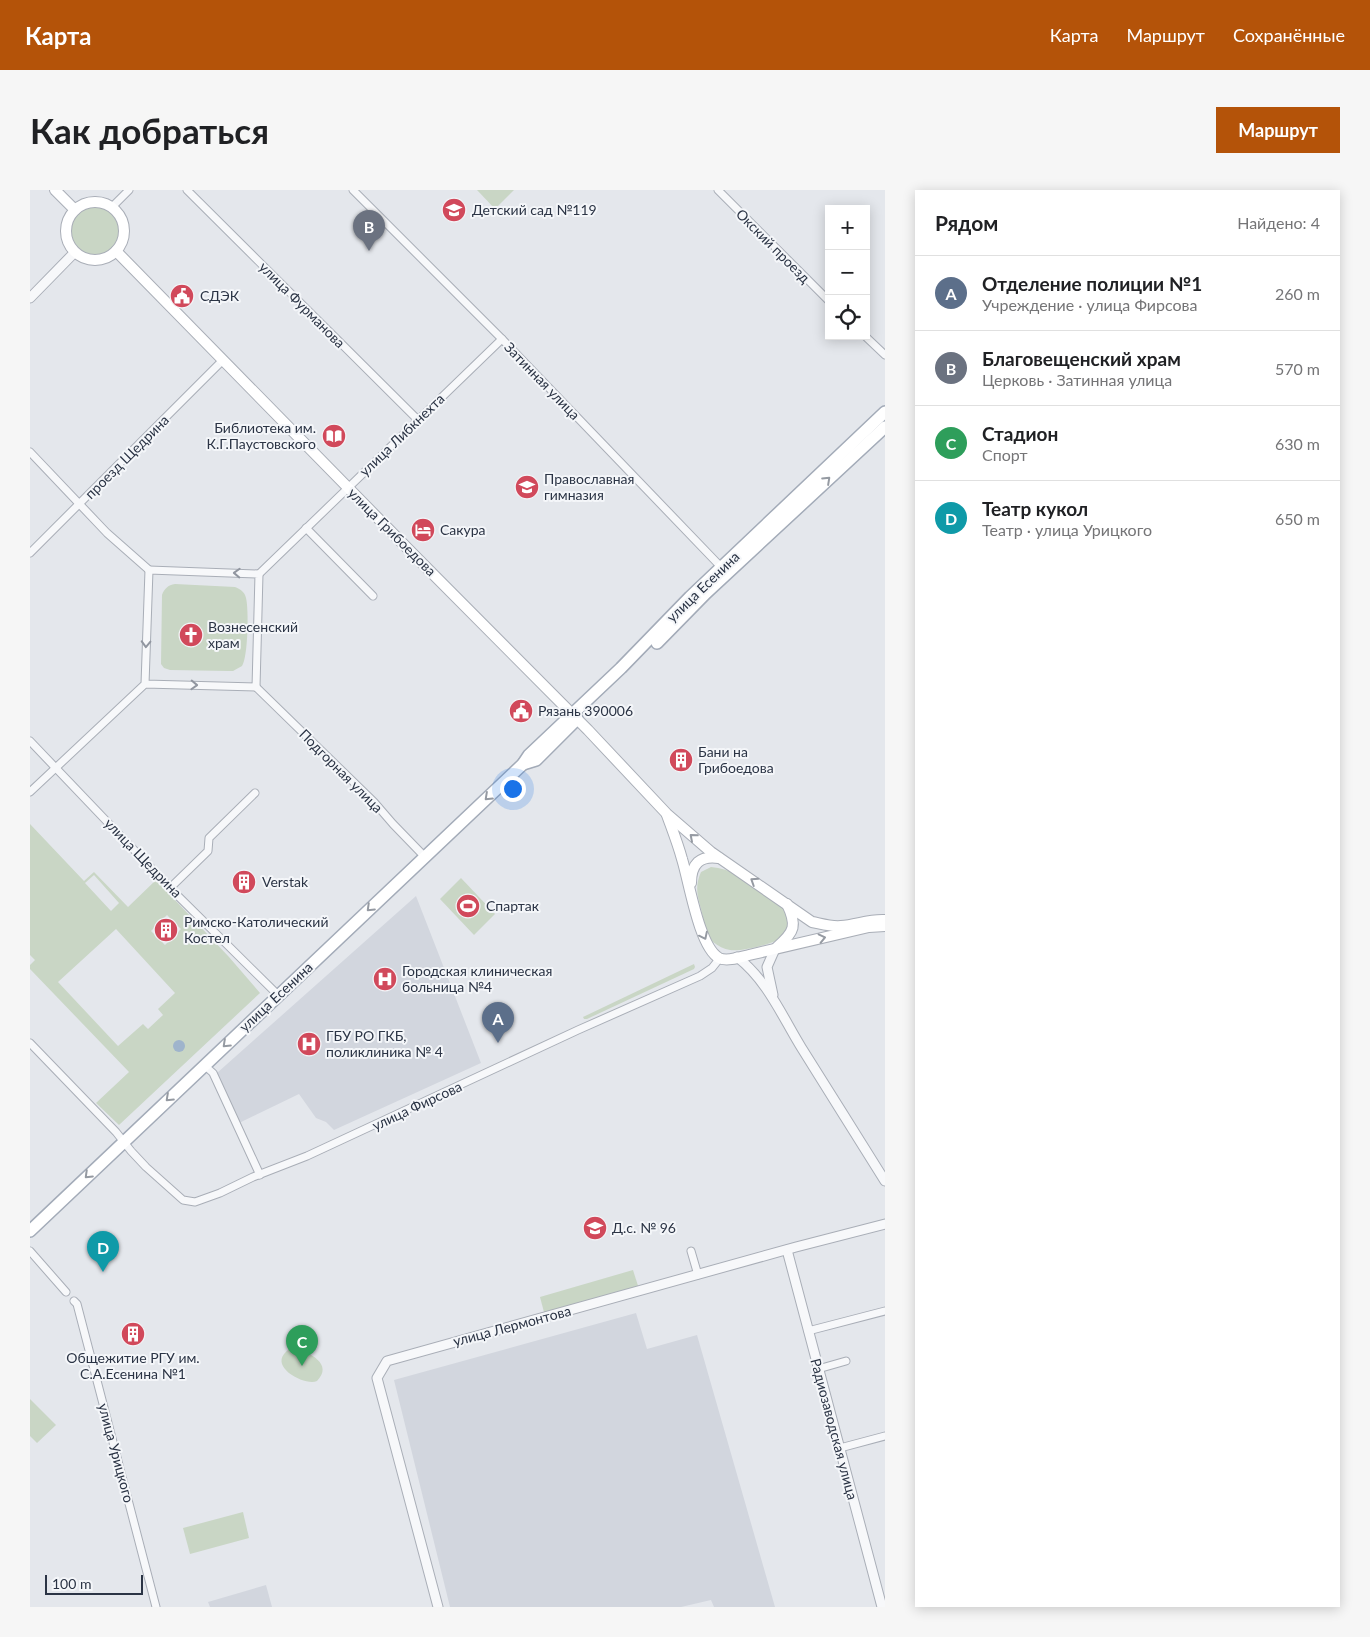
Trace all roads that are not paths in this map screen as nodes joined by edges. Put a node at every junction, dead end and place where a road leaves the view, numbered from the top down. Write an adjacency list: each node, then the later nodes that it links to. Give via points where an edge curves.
1 (55, 190): 7 (main road)
2 (129, 190): 6 (street)
3 (187, 190): 17 (street, улица Фурманова)
4 (353, 190): 12 (street, Затинная улица)
5 (718, 190): 10 (street, Окский проезд)
6 (112, 208): 7 (main road, via 92,202); 8 (main road, via 123,223 124,236)
7 (75, 210): 9 (main road, via 66,234)
8 (116, 251): 9 (main road, via 100,260 91,260); 15 (main road, улица Грибоедова)
9 (75, 252): 11 (street)
10 (825, 297)
11 (30, 298)
12 (502, 339): 17 (street, улица Либкнехта); 25 (street, Затинная улица)
13 (869, 340): 14 (street)
14 (885, 355)
15 (223, 360): 20 (main road, улица Грибоедова); 21 (street, проезд Щедрина)
16 (885, 412): 25 (main road, улица Есенина)
17 (418, 420): 20 (street, улица Либкнехта)
18 (885, 427): 25 (main road, улица Есенина, one-way to 18)
19 (30, 452): 21 (street)
20 (348, 488): 22 (street, улица Либкнехта); 30 (main road, улица Грибоедова)
21 (80, 504): 23 (street, проезд Щедрина); 24 (street)
22 (306, 528): 26 (street, улица Либкнехта); 27 (street)
23 (30, 553)
24 (148, 570): 26 (street, one-way to 24); 28 (street, one-way to 28)
25 (724, 571): 30 (main road, улица Есенина, via 690,597)
26 (259, 574): 29 (street)
27 (373, 596)
28 (145, 684): 29 (street, one-way to 29); 32 (street)
29 (256, 687): 37 (street, Подгорная улица, via 374,802)
30 (574, 717): 35 (main road, улица Грибоедова); 37 (main road, улица Есенина, one-way to 37, via 529,755)
31 (30, 741): 32 (street, улица Щедрина)
32 (56, 767): 33 (street); 39 (street, улица Щедрина)
33 (30, 792)
34 (255, 793): 39 (street, via 209,838 208,851)
35 (667, 814): 36 (main road, улица Грибоедова, one-way to 35); 38 (main road)
36 (707, 855): 38 (main road); 40 (main road, via 695,865 691,874); 41 (main road, one-way to 36, via 720,858)
37 (424, 856): 47 (main road, улица Есенина, one-way to 47)
38 (682, 857): 40 (main road)
39 (170, 888): 47 (street, улица Щедрина)
40 (692, 894): 46 (main road, one-way to 46, via 701,930 712,951)
41 (786, 904): 42 (main road, via 812,922 826,926); 44 (main road, via 793,917 794,928)
42 (885, 920)
43 (885, 926): 44 (main road, one-way to 43)
44 (775, 949): 45 (main road); 48 (street, via 767,967)
45 (737, 957): 46 (main road); 48 (street, via 754,972)
46 (720, 958): 52 (street, улица Фирсова, via 700,976 324,1149)
47 (278, 995): 50 (main road, улица Есенина, one-way to 50)
48 (773, 998): 53 (street)
49 (30, 1043): 51 (street, улица Фирсова)
50 (204, 1065): 51 (main road, улица Есенина, one-way to 51); 52 (street, via 213,1073)
51 (123, 1142): 52 (street, улица Фирсова, via 183,1200 195,1202); 55 (main road, улица Есенина, one-way to 55)
52 (260, 1175)
53 (885, 1180)
54 (885, 1224): 56 (street, улица Лермонтова)
55 (30, 1231)
56 (787, 1250): 59 (street, улица Лермонтова); 63 (street, Радиозаводская улица)
57 (30, 1251): 60 (street)
58 (691, 1252): 59 (street)
59 (698, 1275): 69 (street, улица Лермонтова, via 387,1362 378,1378)
60 (66, 1292)
61 (74, 1301): 68 (street, улица Урицкого)
62 (885, 1311): 63 (street)
63 (808, 1331): 65 (street, Радиозаводская улица)
64 (846, 1361): 65 (street)
65 (818, 1369): 67 (street, Радиозаводская улица)
66 (885, 1436): 67 (street)
67 (840, 1448): 70 (street, Радиозаводская улица)
68 (156, 1607)
69 (438, 1607)
70 (882, 1607)

